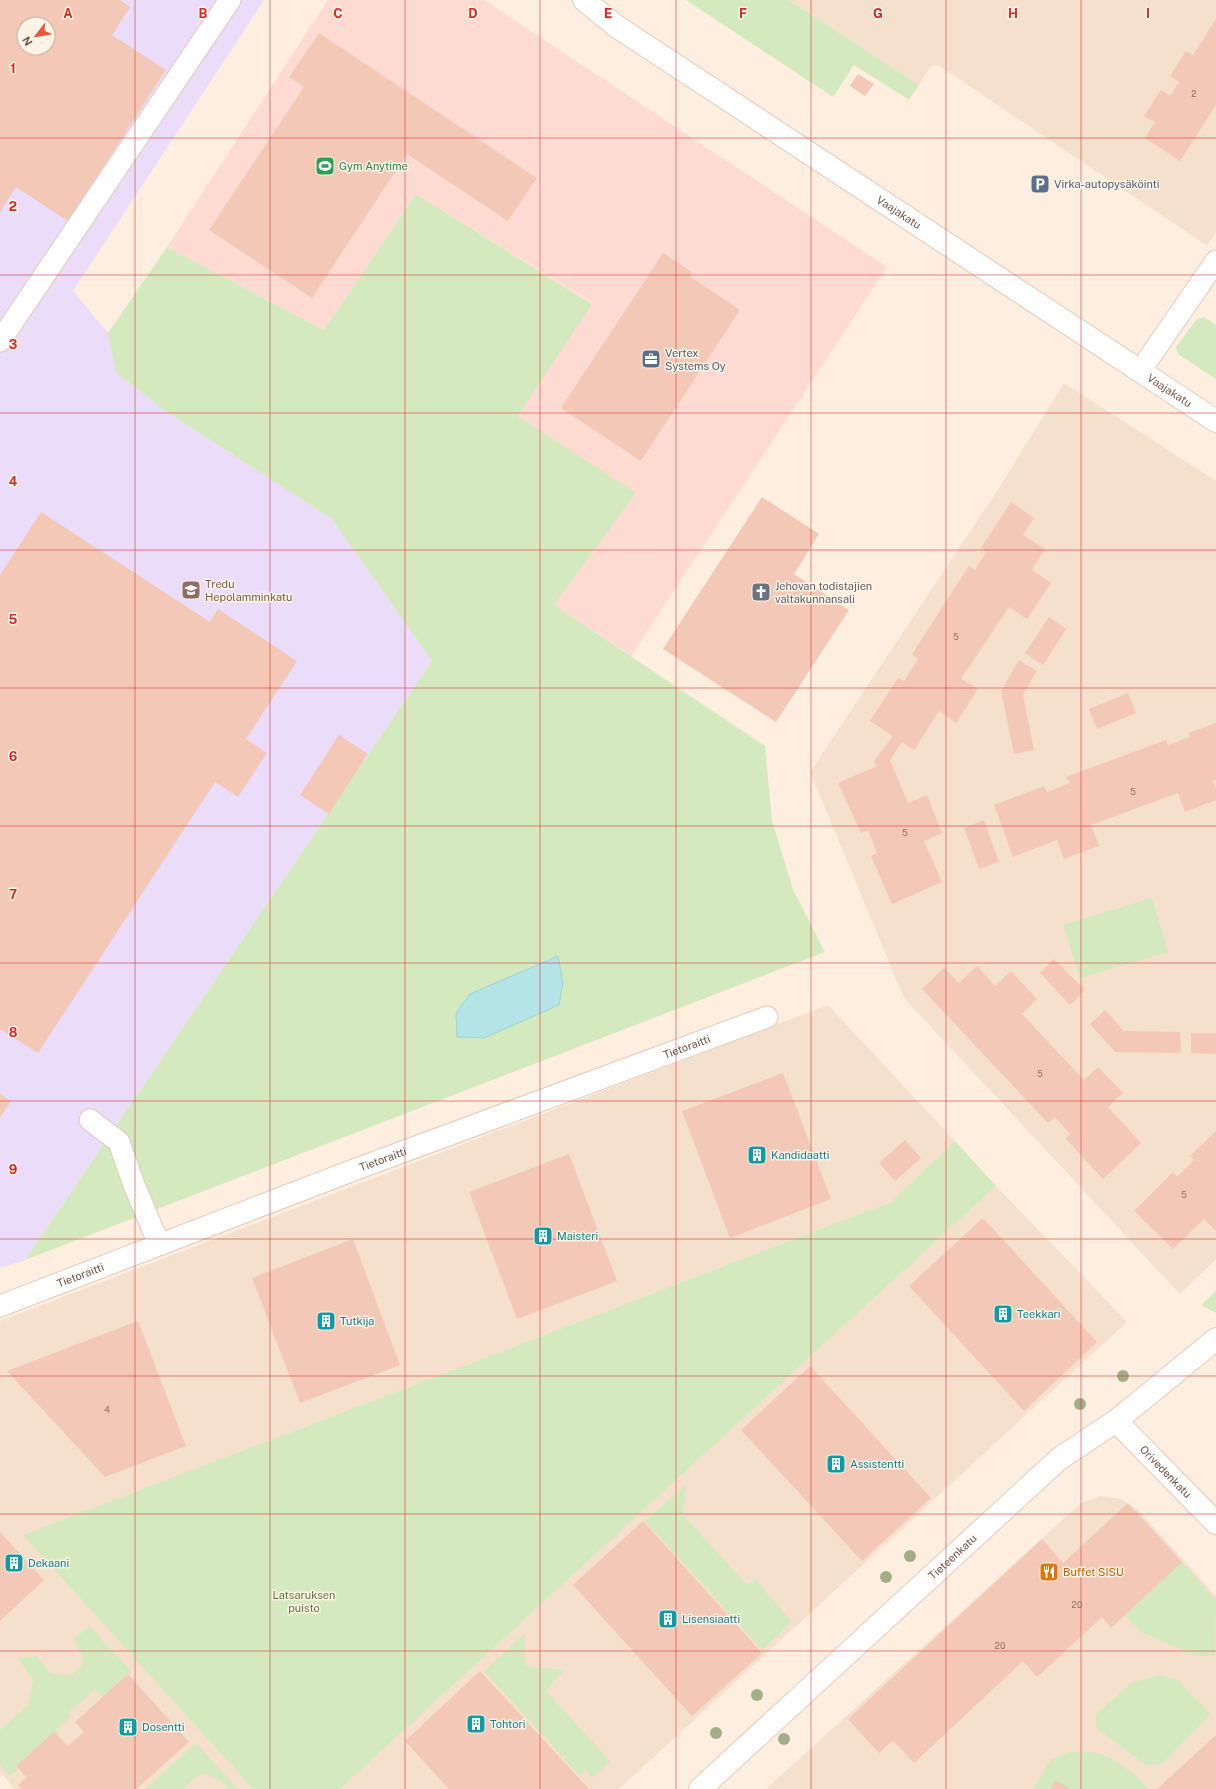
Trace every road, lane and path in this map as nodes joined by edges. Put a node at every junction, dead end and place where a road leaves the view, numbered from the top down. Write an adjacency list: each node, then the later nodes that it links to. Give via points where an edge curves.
1 (230, 0): 4 (lane)
2 (584, 0): 5 (street, Vaajakatu, via 623,31)
3 (1216, 261): 5 (lane)
4 (0, 341)
5 (1140, 371): 6 (street, Vaajakatu)
6 (1216, 421)
7 (767, 1017): 9 (lane, Tietoraitti)
8 (90, 1120): 9 (lane, via 119,1142)
9 (159, 1244): 10 (lane, Tietoraitti)
10 (0, 1306)
11 (1216, 1339): 12 (street, Tieteenkatu)
12 (1116, 1420): 13 (street, Orivedenkatu); 14 (street, Tieteenkatu, via 1058,1459)
13 (1216, 1523)
14 (700, 1789)

